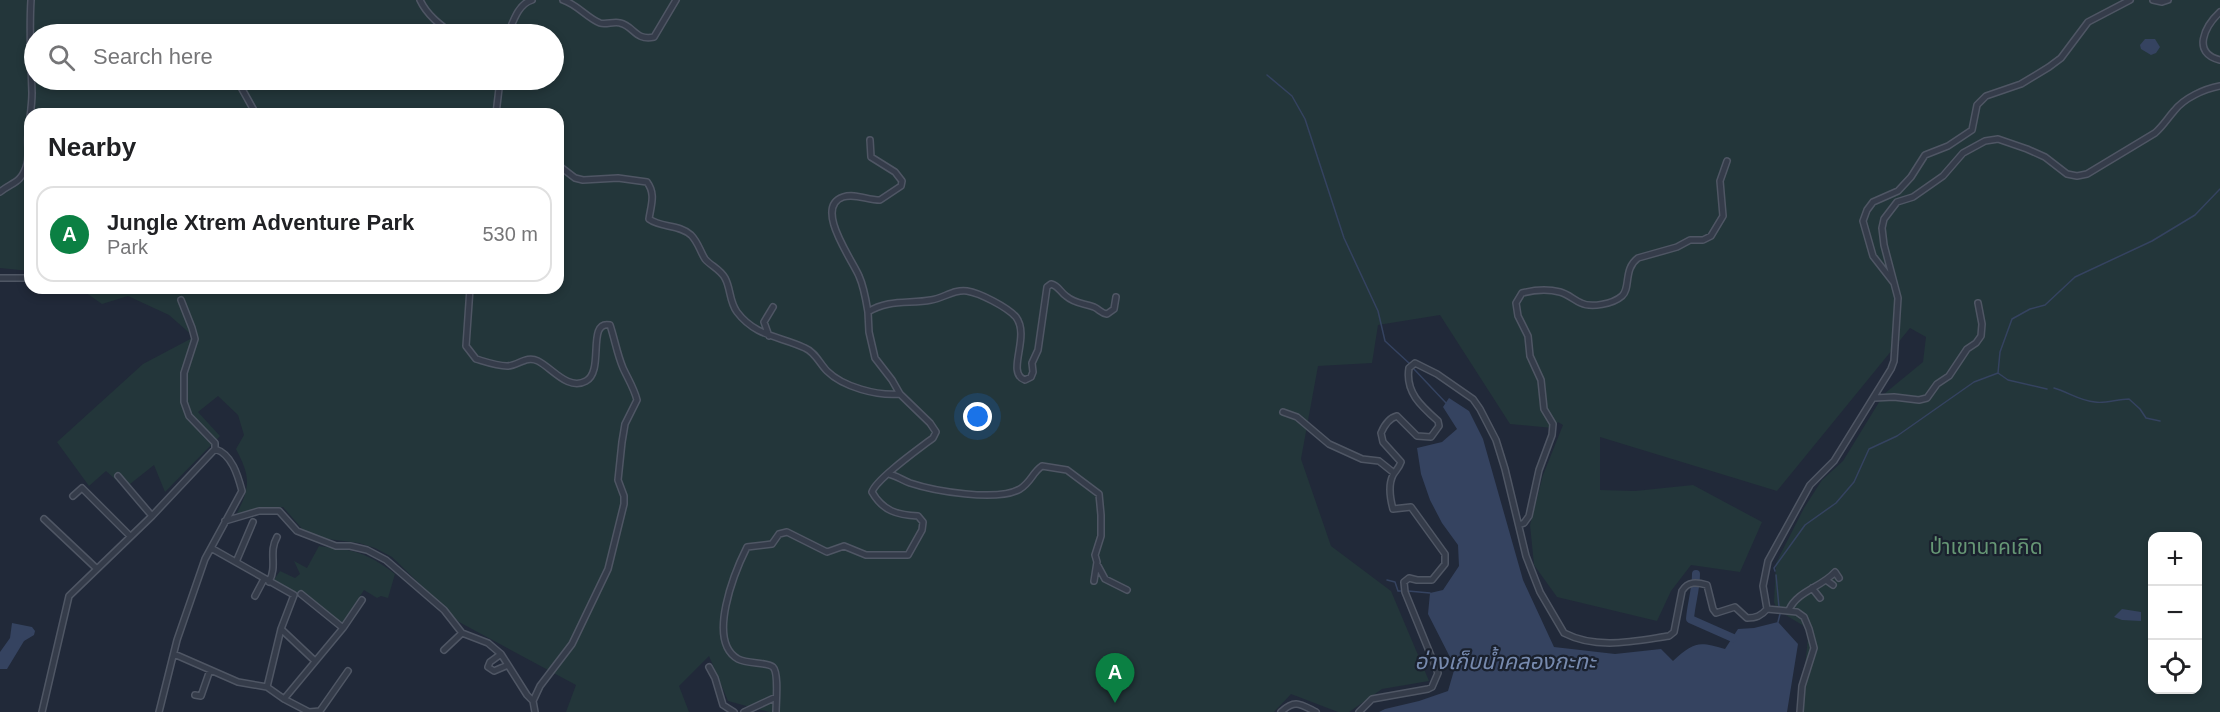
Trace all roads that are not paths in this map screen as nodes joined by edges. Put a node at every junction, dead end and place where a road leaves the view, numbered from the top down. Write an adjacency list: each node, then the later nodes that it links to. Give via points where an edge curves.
1 (31, 0): 10 (street)
2 (420, 0): 11 (street)
3 (532, 0): 12 (street, via 517,13)
4 (563, 0): 5 (street, via 601,23 621,23 646,39 654,37)
5 (676, 0)
6 (2130, 0): 28 (street, via 2088,22 2061,58 2049,67 2022,84 1986,96 1977,105 1972,130 1948,146 1924,155 1898,191 1873,202 1863,221 1873,256)
7 (2153, 0): 8 (street)
8 (2168, 0)
9 (2220, 12): 13 (street, via 2203,38 2205,52)
10 (29, 24)
11 (439, 24)
12 (512, 24)
13 (2220, 60)
14 (2220, 86): 37 (street, via 2183,102 2155,133 2087,174 2067,174 2045,157 1998,139 1963,153 1943,176 1913,197 1897,202 1882,228 1898,298 1894,361)
15 (32, 90): 18 (street)
16 (243, 90): 19 (street)
17 (499, 90): 20 (street)
18 (31, 108)
19 (253, 108)
20 (497, 108)
21 (870, 140): 34 (street, via 871,157 896,172 901,186 880,200 842,197 832,211 835,230 861,279)
22 (1727, 160): 48 (street, via 1720,181 1723,216 1711,236 1638,258 1620,298 1587,305 1561,292 1546,290 1522,293 1516,303 1530,356 1541,380 1544,409 1553,424 1529,516)
23 (564, 170): 35 (street, via 583,180 618,178 647,182 653,200 649,219 689,233 705,258 725,278 731,303 739,314)
24 (24, 172): 25 (street, via 17,183)
25 (0, 192)
26 (0, 278): 27 (street)
27 (24, 278)
28 (1894, 283)
29 (470, 294): 83 (street, via 466,346 476,360 508,366 531,359 570,383 585,381 596,364 597,332 604,324 610,326 637,400 625,424 618,480 624,504 608,569 572,644)
30 (1116, 297): 34 (street, via 1114,309 1107,314 1075,302 1056,285 1047,287 1033,372 1025,380 1017,373 1016,365 1022,339 1020,323 1012,313 979,295 954,291 933,300 903,301)
31 (181, 300): 39 (street, via 195,339 184,373 184,402 189,416 215,443)
32 (1978, 303): 37 (street, via 1981,336 1927,398)
33 (773, 307): 35 (street, via 764,322)
34 (868, 312): 36 (street, via 874,358)
35 (769, 336): 36 (street, via 807,348 833,376 844,382 886,395)
36 (900, 394): 41 (street, via 936,432)
37 (1874, 398): 66 (street, via 1834,461 1810,486 1768,561 1763,586)
38 (1283, 412): 40 (street, via 1297,417 1329,444 1362,459 1379,461)
39 (215, 449): 44 (street); 46 (street, via 224,454 237,473 242,491)
40 (1394, 473): 48 (street, via 1401,462 1380,433 1392,417 1396,416 1417,436 1427,438 1439,426 1412,394 1408,380 1409,368 1414,363 1465,393 1480,409 1499,451); 94 (street, via 1390,498 1393,509 1411,507 1445,554 1445,564 1432,580 1409,578 1404,582 1438,673 1428,689 1372,699)
41 (889, 474): 53 (street, via 954,493 993,495 1019,489 1042,466 1067,470 1099,494 1101,536 1095,555); 81 (street, via 873,488 878,502 894,513 918,516 923,522 908,555 867,555 844,546 827,552 787,532 779,534 772,544 747,547 724,608 725,637 735,657 774,668)
42 (118, 476): 44 (street)
43 (73, 496): 49 (street, via 82,488)
44 (152, 516): 49 (street)
45 (44, 519): 54 (street)
46 (225, 521): 51 (street); 70 (street, via 259,511 279,512 297,531 336,546 367,550 386,560 444,610)
47 (253, 522): 52 (street)
48 (1519, 525): 66 (street, via 1540,592 1564,633 1572,637 1613,643 1669,636 1674,632 1682,591 1692,582 1707,585 1716,613 1736,607 1747,618 1753,618)
49 (130, 536): 54 (street)
50 (277, 537): 56 (street, via 272,554 274,571)
51 (211, 548): 52 (street); 72 (street)
52 (236, 562): 56 (street)
53 (1097, 562): 58 (street); 61 (street, via 1105,579)
54 (96, 568): 84 (street, via 69,596)
55 (1839, 578): 57 (street, via 1835,572)
56 (267, 580): 63 (street); 69 (street, via 294,595)
57 (1826, 580): 59 (street); 60 (street)
58 (1094, 581)
59 (1833, 585)
60 (1812, 588): 64 (street); 67 (street)
61 (1127, 590)
62 (301, 594): 68 (street)
63 (255, 596)
64 (1820, 598)
65 (362, 600): 68 (street)
66 (1767, 609): 67 (street)
67 (1789, 610): 95 (street, via 1804,617 1814,648 1802,686)
68 (343, 628): 74 (street)
69 (280, 629): 74 (street); 79 (street)
70 (462, 633): 71 (street); 73 (street, via 488,643)
71 (444, 650)
72 (174, 654): 77 (street); 85 (street)
73 (501, 654): 75 (street); 75 (street, via 488,667 494,671)
74 (315, 661): 82 (street)
75 (508, 665): 83 (street)
76 (709, 667): 89 (street, via 723,705)
77 (210, 670): 79 (street, via 238,682); 80 (street, via 201,696)
78 (348, 671): 87 (street)
79 (267, 687): 82 (street)
80 (195, 695)
81 (776, 697): 90 (street); 91 (street)
82 (284, 699): 86 (street)
83 (533, 701): 88 (street)
84 (42, 712)
85 (159, 712)
86 (309, 712): 87 (street)
87 (321, 712)
88 (535, 712)
89 (734, 712)
90 (744, 712)
91 (776, 712)
92 (1281, 712): 93 (street, via 1290,704 1299,704)
93 (1316, 712)
94 (1359, 712)
95 (1800, 712)

